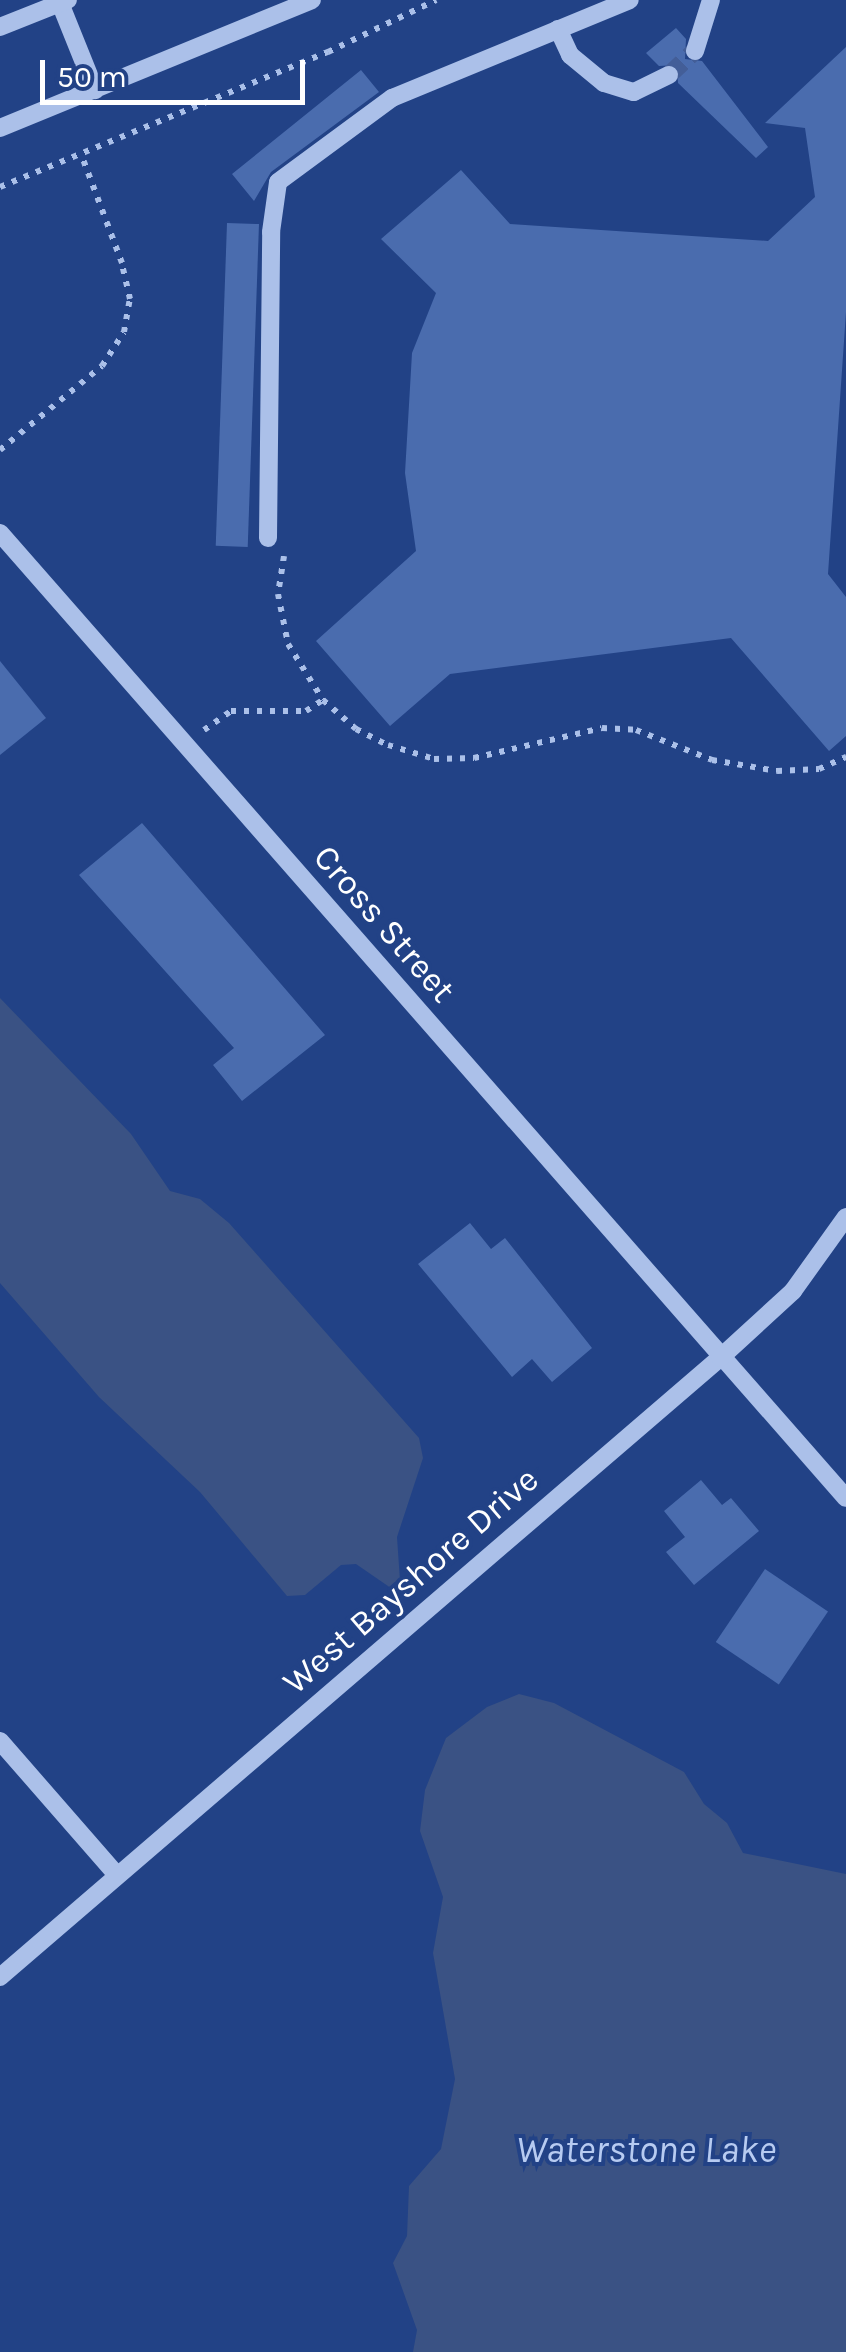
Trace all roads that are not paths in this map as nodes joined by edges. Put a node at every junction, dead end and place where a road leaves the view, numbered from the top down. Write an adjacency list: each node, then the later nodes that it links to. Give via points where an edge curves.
1 (312, 0): 9 (street)
2 (630, 0): 6 (street)
3 (711, 0): 7 (street, via 705,37)
4 (64, 2): 5 (street); 9 (street)
5 (0, 27)
6 (558, 29): 8 (street, via 570,55 604,84 634,92); 12 (street, via 392,98 278,182 271,232)
7 (695, 52)
8 (669, 75)
9 (96, 90): 10 (street)
10 (0, 128)
11 (0, 533): 14 (street, Cross Street)
12 (268, 538)
13 (846, 1217): 14 (street, West Bayshore Drive, via 793,1292)
14 (720, 1358): 15 (street, Cross Street); 17 (street, West Bayshore Drive)
15 (846, 1498)
16 (0, 1741): 17 (street)
17 (117, 1875): 18 (street, West Bayshore Drive)
18 (0, 1977)

